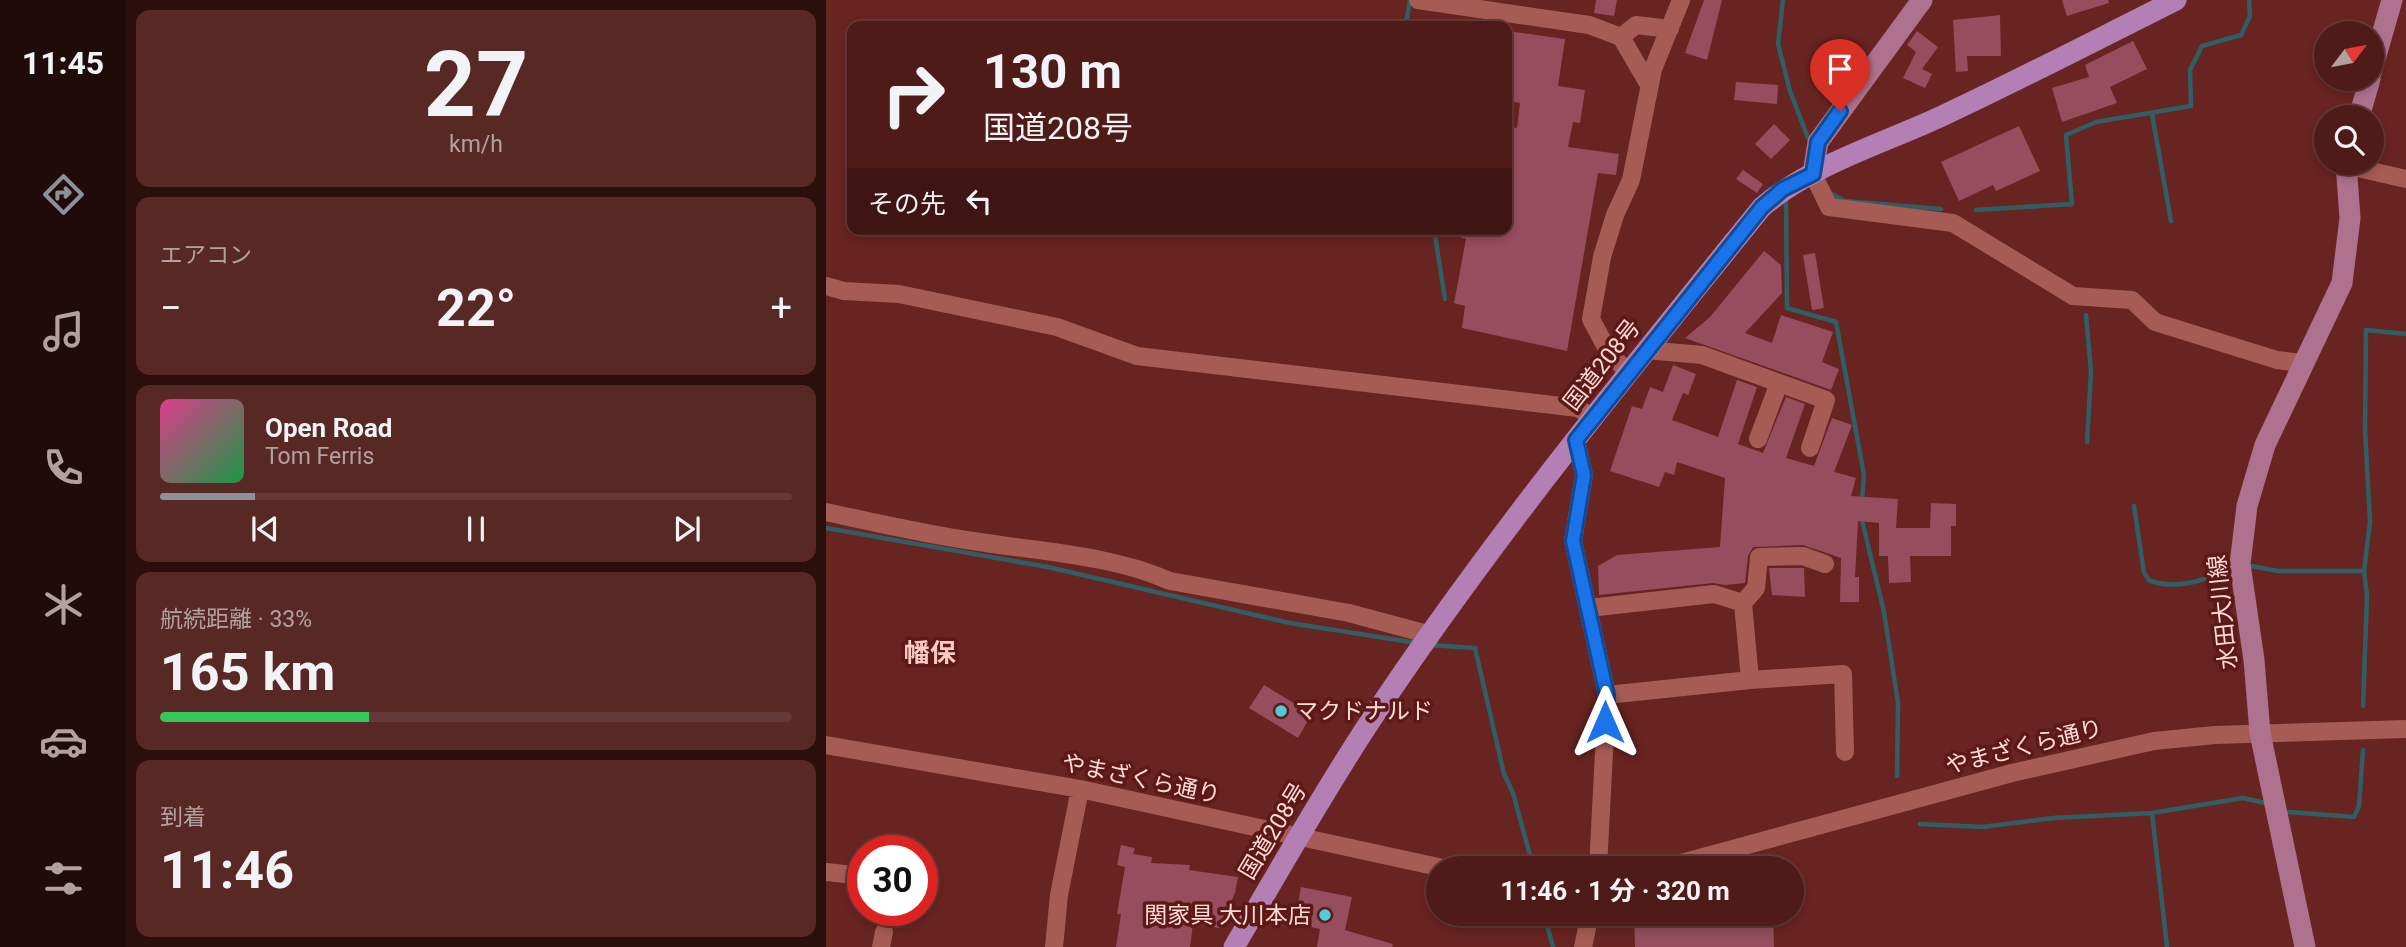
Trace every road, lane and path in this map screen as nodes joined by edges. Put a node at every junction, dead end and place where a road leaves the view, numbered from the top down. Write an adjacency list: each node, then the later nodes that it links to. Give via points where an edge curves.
1 (1418, 0): 8 (street, via 1589,25)
2 (1681, 0): 7 (street)
3 (1922, 0): 10 (main road, via 1818,142)
4 (2176, 0): 10 (highway, 国道208号)
5 (2392, 0): 6 (main road)
6 (2384, 28)
7 (1670, 29): 8 (street, via 1636,25); 9 (street)
8 (1621, 37): 9 (street)
9 (1649, 85): 17 (street, via 1631,180 1602,257 1591,319 1608,351)
10 (1813, 174): 15 (highway, 国道208号, via 1783,189 1762,207); 16 (street, via 1829,207 1953,223 2073,296 2132,300 2155,322 2277,360)
11 (2384, 174): 13 (street)
12 (2346, 175): 16 (main road, 水田大川線, via 2350,218 2342,283)
13 (2406, 179)
14 (826, 286): 19 (street, via 898,293 1057,327 1137,355 1578,408)
15 (1646, 351): 17 (highway, 国道208号); 18 (street, via 1702,355)
16 (2302, 363): 31 (main road, 水田大川線, via 2265,444 2241,541)
17 (1628, 373): 19 (highway, 国道208号)
18 (1779, 383): 20 (street); 22 (street, via 1826,400)
19 (1593, 418): 21 (highway, 国道208号)
20 (1758, 439)
21 (1576, 440): 26 (street, via 1584,475 1573,541); 27 (highway, 国道208号)
22 (1810, 448)
23 (826, 512): 27 (street, via 929,535 1064,554 1170,581 1349,613)
24 (1825, 564): 25 (street, via 1803,556 1759,557 1756,588)
25 (1743, 603): 26 (street, via 1714,594); 28 (street)
26 (1589, 608): 29 (street)
27 (1425, 643): 35 (highway, 国道208号)
28 (1750, 680): 29 (street); 33 (street, via 1843,674)
29 (1607, 695): 36 (street)
30 (2406, 729): 31 (street, やまざくら通り)
31 (2260, 733): 37 (street, やまざくら通り, via 2154,741 2084,755); 45 (main road, 水田大川線)
32 (826, 745): 34 (street, やまざくら通り)
33 (1845, 752)
34 (1080, 789): 35 (street, やまざくら通り); 42 (street, via 1059,895)
35 (1299, 839): 38 (street, やまざくら通り); 43 (highway, 国道208号)
36 (1599, 856)
37 (1708, 856)
38 (1426, 865)
39 (826, 872): 40 (street)
40 (847, 874)
41 (1587, 926): 44 (street)
42 (1054, 947)
43 (1234, 947)
44 (1583, 947)
45 (2305, 947)

